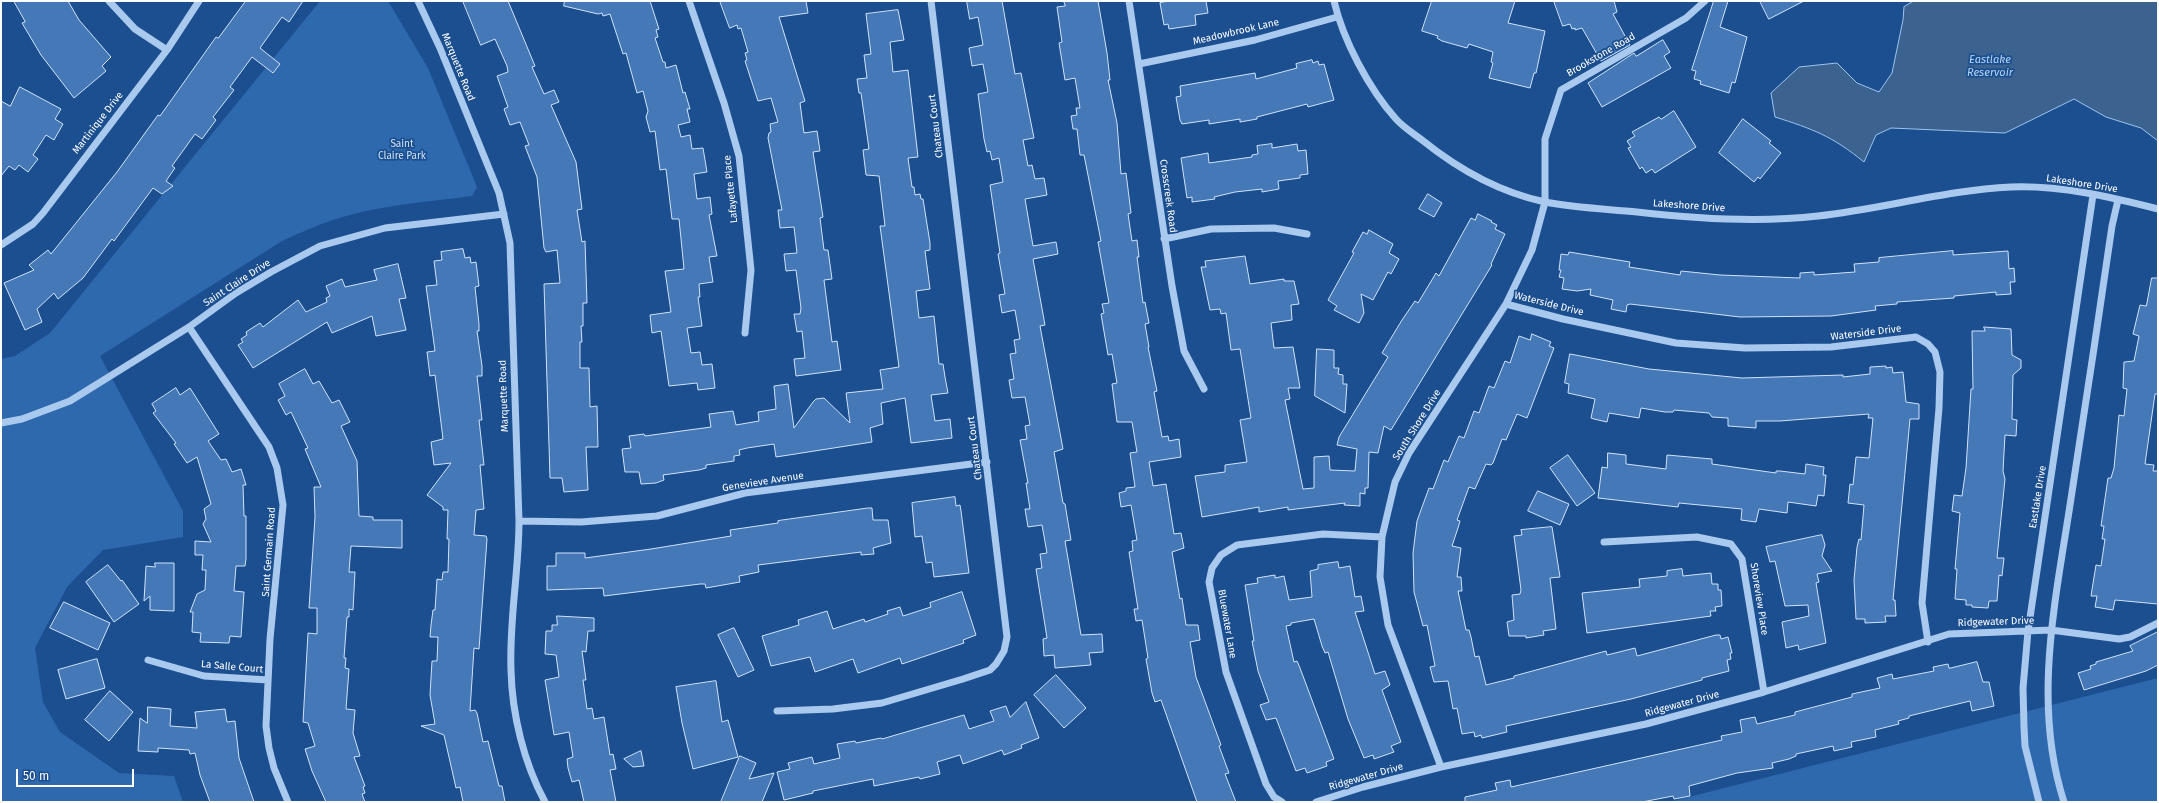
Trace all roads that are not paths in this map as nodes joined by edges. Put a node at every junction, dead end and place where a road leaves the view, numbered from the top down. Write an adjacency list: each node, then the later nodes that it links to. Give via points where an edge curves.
1 (109, 1): 10 (street, via 135,28)
2 (199, 1): 10 (street, Martinique Drive)
3 (418, 1): 16 (street, Marquette Road, via 491,172)
4 (689, 1): 22 (street, Lafayette Place, via 739,156 751,270)
5 (931, 1): 25 (street, Chateau Court)
6 (1129, 1): 11 (street, Crosscreek Road)
7 (1334, 1): 9 (street, Lakeshore Drive)
8 (1705, 1): 14 (street, Brookstone Road, via 1686,18 1561,90 1545,139)
9 (1337, 17): 11 (street, Meadowbrook Lane, via 1255,40); 14 (street, Lakeshore Drive, via 1360,66 1397,120 1443,156 1490,185)
10 (167, 50): 19 (street, Martinique Drive, via 33,224)
11 (1139, 64): 18 (street, Crosscreek Road)
12 (2093, 195): 13 (street, Lakeshore Drive); 14 (street, Lakeshore Drive, via 2047,188 1988,189 1819,216 1774,219 1698,219); 31 (street, Eastlake Drive)
13 (2118, 200): 15 (street, Lakeshore Drive); 30 (street)
14 (1545, 202): 20 (street, South Shore Drive, via 1532,250)
15 (2158, 209)
16 (504, 214): 21 (street, Saint Claire Drive, via 385,228 320,246 241,290); 26 (street, Marquette Road, via 510,242)
17 (1307, 234): 18 (street, via 1274,228 1211,229)
18 (1164, 239): 23 (street, Crosscreek Road, via 1184,351)
19 (1, 246)
20 (1506, 304): 27 (street, South Shore Drive, via 1409,453 1395,482); 32 (street, Waterside Drive, via 1676,343 1745,348 1831,348 1916,336 1928,344 1935,352 1940,372 1922,603)
21 (189, 327): 24 (street, Saint Claire Drive, via 70,401 22,419); 34 (street, Saint Germain Road, via 269,447 279,474 283,505)
22 (745, 333)
23 (1204, 389)
24 (1, 423)
25 (987, 462): 26 (street, Genevieve Avenue, via 745,493 657,516 581,522); 36 (street, Chateau Court, via 1007,637 1004,651 996,664 990,670 963,680 882,702 833,709)
26 (519, 521): 39 (street, Marquette Road, via 512,638 512,694 522,742 532,774)
27 (1382, 537): 37 (street, South Shore Drive, via 1380,577 1388,624); 40 (street, Bluewater Lane, via 1323,534 1237,545 1221,555 1212,568 1209,582 1226,672 1266,784 1274,797)
28 (1604, 542): 35 (street, Shoreview Place, via 1697,537 1731,544 1742,560)
29 (2158, 623): 30 (street, Ridgewater Drive, via 2130,637 2119,639)
30 (2051, 630): 31 (street, Ridgewater Drive); 43 (street, via 2048,721)
31 (2028, 631): 32 (street, Ridgewater Drive, via 1949,634); 42 (street, Eastlake Drive, via 2022,688 2024,733)
32 (1928, 642): 35 (street, Ridgewater Drive)
33 (148, 660): 34 (street, La Salle Court, via 204,676)
34 (268, 680): 38 (street, Saint Germain Road, via 266,726 269,748)
35 (1764, 692): 37 (street, Ridgewater Drive, via 1646,724)
36 (777, 710)
37 (1441, 767): 41 (street, Ridgewater Drive)
38 (288, 802)
39 (545, 802)
40 (1282, 802)
41 (1316, 802)
42 (2039, 802)
43 (2064, 802)

